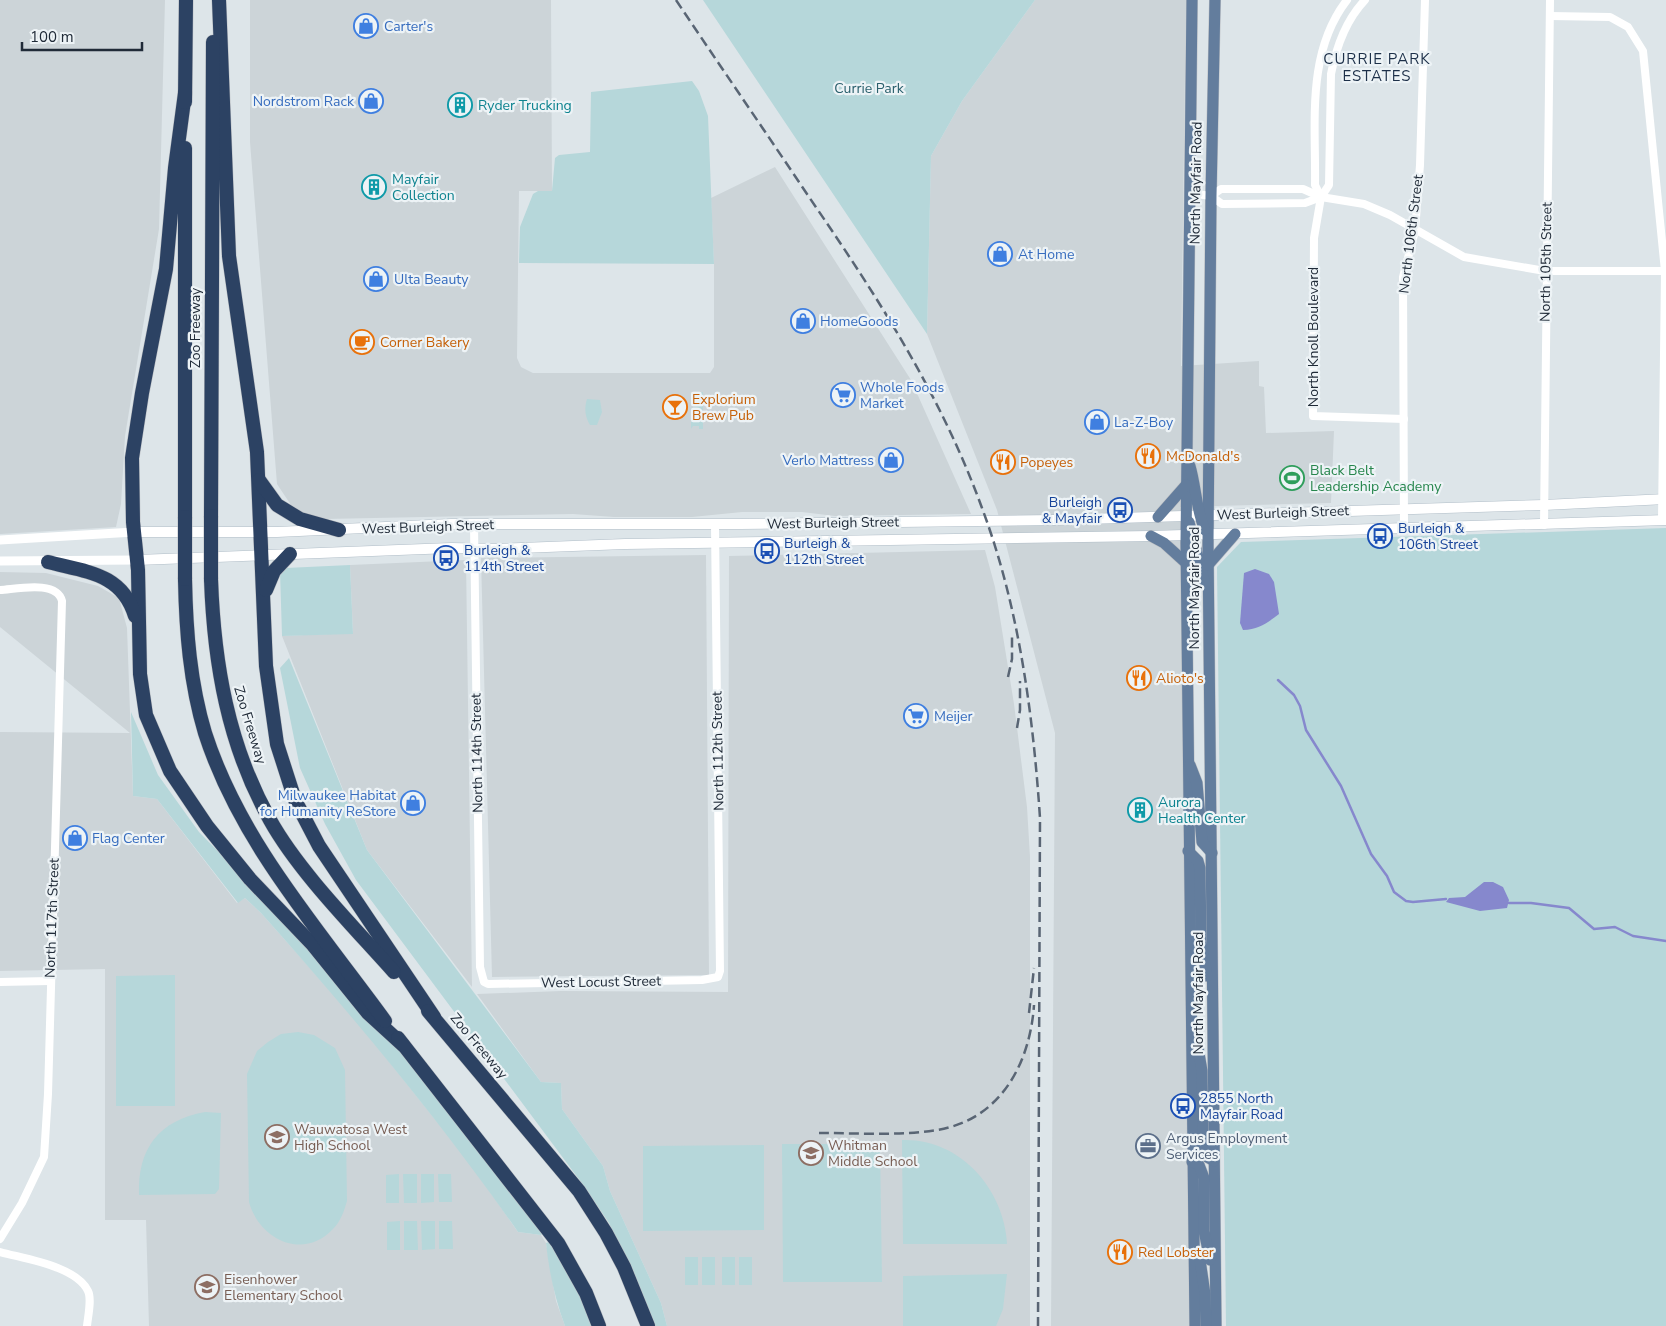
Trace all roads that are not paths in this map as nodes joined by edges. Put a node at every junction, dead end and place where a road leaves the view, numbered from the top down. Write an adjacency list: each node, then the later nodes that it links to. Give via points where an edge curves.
1 (186, 0): 11 (highway, Zoo Freeway)
2 (213, 0): 63 (highway, Zoo Freeway, bridge, via 211,579 212,630 222,692 241,759 270,820 288,848)
3 (219, 0): 20 (highway, via 229,256)
4 (1192, 0): 12 (main road, North Mayfair Road)
5 (1215, 0): 13 (main road, North Mayfair Road)
6 (1347, 0): 14 (street, North Knoll Boulevard, via 1334,17 1317,65 1315,185)
7 (1425, 0): 15 (street, North 106th Street, via 1420,165)
8 (1550, 0): 10 (street, North 105th Street)
9 (1360, 2): 14 (street, North Knoll Boulevard, via 1334,59 1330,91 1329,185)
10 (1550, 16): 16 (street, North 105th Street); 17 (street, via 1610,17 1628,27 1643,51)
11 (185, 93): 34 (highway, via 166,269 133,451); 64 (highway, Zoo Freeway, bridge, via 185,579 188,644 196,695 205,732 228,790 254,840)
12 (1189, 193): 13 (street); 19 (main road, North Mayfair Road)
13 (1211, 196): 14 (street, via 1222,204 1305,203); 14 (street, via 1221,189 1303,189); 25 (main road, North Mayfair Road)
14 (1321, 197): 15 (street, via 1377,209); 18 (street, North Knoll Boulevard, via 1314,238 1313,416)
15 (1414, 231): 16 (street, via 1464,257); 18 (street, North 106th Street, via 1403,277)
16 (1545, 271): 17 (street); 23 (street, North 105th Street)
17 (1666, 271): 22 (street)
18 (1404, 419): 24 (street, North 106th Street)
19 (1186, 454): 21 (main road, North Mayfair Road); 25 (main road)
20 (259, 480): 33 (highway, via 277,505 300,519); 35 (highway)
21 (1186, 486): 26 (main road, North Mayfair Road); 27 (main road)
22 (1664, 499): 23 (main road, West Burleigh Street); 28 (street)
23 (1544, 505): 24 (main road, West Burleigh Street); 31 (street, North 105th Street)
24 (1402, 508): 25 (main road, West Burleigh Street); 32 (street, North 106th Street)
25 (1204, 516): 26 (main road, West Burleigh Street); 37 (main road)
26 (1186, 517): 27 (main road, West Burleigh Street); 39 (main road)
27 (1158, 518): 30 (main road, West Burleigh Street)
28 (1664, 520): 31 (main road, West Burleigh Street)
29 (474, 524): 30 (main road, West Burleigh Street); 33 (main road, West Burleigh Street); 42 (street, North 114th Street)
30 (715, 524): 41 (street, North 112th Street)
31 (1544, 524): 32 (main road, West Burleigh Street)
32 (1404, 529): 36 (main road, West Burleigh Street)
33 (339, 530): 35 (main road, West Burleigh Street)
34 (134, 532): 35 (main road, West Burleigh Street); 40 (street, West Burleigh Street); 45 (highway)
35 (261, 532): 44 (highway)
36 (1235, 534): 37 (main road, West Burleigh Street); 49 (main road)
37 (1208, 535): 39 (main road, West Burleigh Street); 49 (main road, North Mayfair Road)
38 (1151, 536): 39 (main road, West Burleigh Street); 41 (main road, West Burleigh Street); 48 (main road)
39 (1190, 536): 48 (main road, North Mayfair Road); 51 (main road)
40 (0, 540)
41 (715, 543): 42 (main road, West Burleigh Street); 57 (street, North 112th Street, via 720,892)
42 (473, 548): 43 (main road, West Burleigh Street); 60 (street, North 114th Street, via 480,967)
43 (290, 554): 44 (main road, West Burleigh Street); 52 (highway, via 270,578)
44 (262, 556): 45 (main road, West Burleigh Street); 52 (highway)
45 (138, 560): 47 (street, West Burleigh Street); 53 (highway)
46 (0, 561): 47 (street, West Burleigh Street)
47 (48, 562): 53 (highway, via 107,578 123,591 132,604)
48 (1186, 563): 54 (main road, North Mayfair Road)
49 (1208, 565): 51 (main road, North Mayfair Road)
50 (0, 590): 58 (street, North 117th Street, via 53,590 62,601)
51 (1209, 595): 56 (main road, North Mayfair Road)
52 (264, 596): 63 (highway, via 270,702 280,755 295,800 328,860)
53 (137, 621): 64 (highway, via 146,715 159,750 182,791 250,879 313,945 368,1013)
54 (1187, 756): 55 (main road, North Mayfair Road); 56 (main road, via 1197,783 1202,842)
55 (1188, 852): 61 (main road, North Mayfair Road); 62 (main road, via 1198,861 1200,868 1201,942)
56 (1212, 852): 62 (main road, North Mayfair Road)
57 (718, 977): 60 (street, West Locust Street, via 702,980)
58 (50, 981): 59 (street); 68 (street, North 117th Street, via 44,1157)
59 (0, 982)
60 (484, 982)
61 (1190, 1001): 65 (main road, North Mayfair Road); 66 (main road, via 1202,1071 1203,1144 1207,1157)
62 (1213, 1007): 66 (main road, North Mayfair Road)
63 (434, 1018): 73 (highway, Zoo Freeway, via 579,1192 624,1267)
64 (403, 1045): 72 (highway, Zoo Freeway, via 558,1243 586,1293)
65 (1192, 1162): 67 (main road, North Mayfair Road); 70 (main road, via 1198,1165 1204,1178 1204,1231)
66 (1214, 1162): 70 (main road, North Mayfair Road)
67 (1193, 1224): 74 (main road, North Mayfair Road); 75 (main road, via 1203,1277)
68 (0, 1239)
69 (0, 1252): 71 (street, via 67,1271 80,1279 89,1292)
70 (1216, 1289): 76 (main road, North Mayfair Road)
71 (87, 1326)
72 (599, 1326)
73 (648, 1326)
74 (1195, 1326)
75 (1206, 1326)
76 (1216, 1326)

